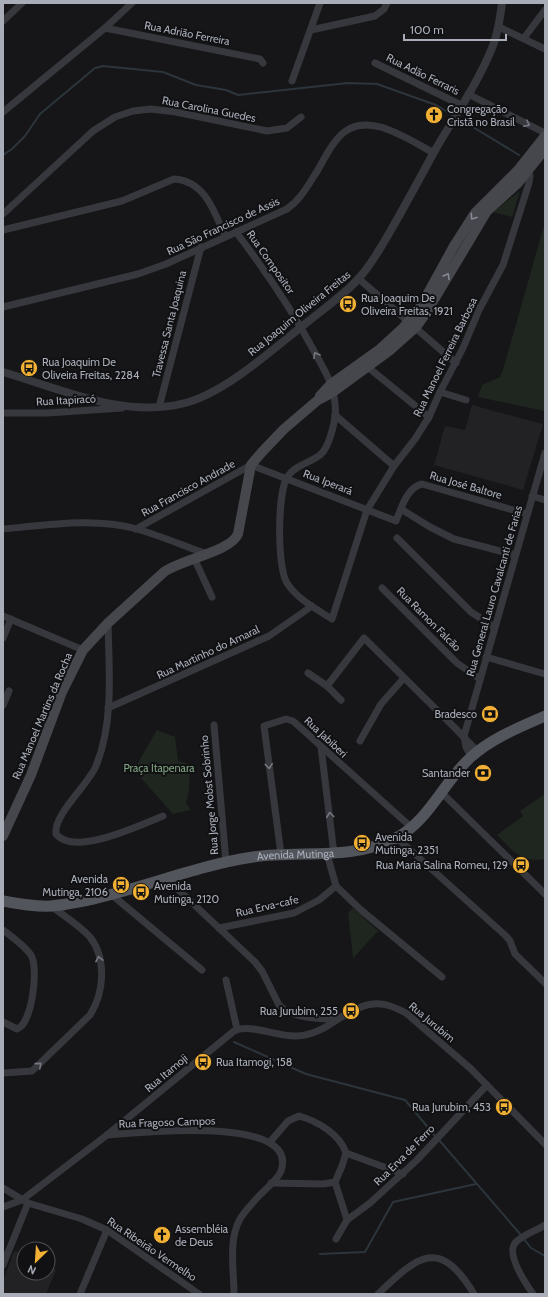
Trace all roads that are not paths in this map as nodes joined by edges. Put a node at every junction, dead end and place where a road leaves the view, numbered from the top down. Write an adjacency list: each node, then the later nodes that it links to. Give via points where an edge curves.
1 (22, 3): 7 (street)
2 (132, 3): 9 (street)
3 (320, 3): 10 (street)
4 (387, 3): 10 (street, via 375,16)
5 (502, 3): 8 (street, Rua Joaquim Oliveira Freitas)
6 (545, 10): 11 (street)
7 (3, 21)
8 (499, 27): 11 (street); 16 (street, Rua Joaquim Oliveira Freitas, via 492,48)
9 (105, 28): 13 (street, Rua Adrião Ferreira, via 260,59); 18 (street)
10 (311, 30): 15 (street)
11 (524, 38): 12 (street)
12 (545, 50)
13 (263, 63)
14 (375, 63): 17 (street, Rua Adão Ferraris)
15 (292, 81)
16 (468, 94): 17 (street, Rua Joaquim Oliveira Freitas); 20 (street, one-way to 20)
17 (459, 108): 22 (street, Rua Joaquim Oliveira Freitas)
18 (3, 112)
19 (301, 117): 24 (street, Rua Carolina Guedes, via 287,128 267,131 176,112 151,109 133,111 115,117 93,131)
20 (545, 135): 23 (main road)
21 (545, 148): 23 (main road)
22 (434, 153): 26 (street, Rua São Francisco de Assis, via 396,133 373,125 353,127 338,138 296,203); 29 (street, Rua Joaquim Oliveira Freitas, via 377,253)
23 (526, 167): 31 (main road, via 518,182 487,211 426,313); 33 (street, Rua Manoel Ferreira Barbosa, via 529,183 503,265 478,310)
24 (3, 214)
25 (3, 230): 27 (street, via 122,201 174,179 184,180 198,187)
26 (236, 232): 27 (street, Rua São Francisco de Assis); 32 (street, Rua Compositor, via 271,278)
27 (225, 236): 28 (street, Rua São Francisco de Assis)
28 (201, 247): 30 (street, Rua São Francisco de Assis, via 138,274); 40 (street, Travessa Santa Joaquina)
29 (359, 279): 31 (street); 32 (street, Rua Joaquim Oliveira Freitas)
30 (3, 307)
31 (412, 324): 33 (street); 34 (main road, via 389,351)
32 (301, 326): 36 (street, one-way to 32); 40 (street, Rua Joaquim Oliveira Freitas, via 224,385 185,403)
33 (456, 363): 37 (street, Rua Manoel Ferreira Barbosa)
34 (364, 364): 36 (main road); 43 (street)
35 (3, 372): 39 (street, Rua Joaquim Oliveira Freitas, via 97,400)
36 (332, 388): 42 (street); 45 (main road, via 284,429)
37 (440, 392): 38 (street); 43 (street, Rua Manoel Ferreira Barbosa)
38 (466, 400)
39 (130, 407): 40 (street, Rua Joaquim Oliveira Freitas); 41 (street, Rua Itapiracó, via 48,413)
40 (159, 407)
41 (3, 413)
42 (335, 415): 46 (street); 47 (street, via 324,452 296,468)
43 (429, 417): 46 (street, Rua Manoel Ferreira Barbosa)
44 (545, 453): 48 (street, Rua General Lauro Cavalcanti de Farias)
45 (251, 465): 47 (street, Rua Iperará); 55 (street, Rua Francisco Andrade); 57 (main road, Rua Manoel Martins da Rocha, via 236,538 226,546)
46 (394, 466): 51 (street, Rua Manoel Ferreira Barbosa)
47 (286, 478): 51 (street, Rua Iperará); 62 (street, via 280,530 283,575 292,590)
48 (532, 496): 49 (street); 52 (street, Rua General Lauro Cavalcanti de Farias)
49 (545, 500)
50 (401, 509): 52 (street, Rua José Baltore, via 414,488 427,484); 53 (street, Rua José Baltore); 58 (street, via 441,533)
51 (367, 510): 53 (street, Rua Iperará); 62 (street, Rua Manoel Ferreira Barbosa, via 332,619)
52 (527, 514): 58 (street, Rua General Lauro Cavalcanti de Farias)
53 (396, 521)
54 (3, 529): 55 (street, via 91,523)
55 (136, 529): 57 (street)
56 (397, 538): 66 (street, via 471,612)
57 (207, 554): 59 (main road, Rua Manoel Martins da Rocha)
58 (515, 555): 66 (street, Rua General Lauro Cavalcanti de Farias)
59 (194, 558): 61 (street); 65 (main road, Rua Manoel Martins da Rocha, via 164,572)
60 (382, 588): 73 (street, Rua Ramon Falcão, via 456,663)
61 (212, 597)
62 (312, 606): 78 (street, Rua Martinho do Amaral, via 269,636)
63 (3, 616): 64 (street)
64 (12, 619): 67 (street); 68 (street)
65 (108, 623): 68 (main road, Rua Manoel Martins da Rocha); 78 (street)
66 (494, 627): 69 (street, Rua General Lauro Cavalcanti de Farias)
67 (3, 638)
68 (83, 650): 88 (main road, Rua Manoel Martins da Rocha, via 62,692 31,775)
69 (486, 657): 71 (street); 73 (street, Rua General Lauro Cavalcanti de Farias)
70 (308, 673): 74 (street)
71 (545, 674)
72 (404, 678): 74 (street, via 364,638); 81 (street); 82 (street, via 381,704)
73 (480, 679): 81 (street, Rua General Lauro Cavalcanti de Farias)
74 (327, 686): 76 (street)
75 (9, 691): 77 (street)
76 (341, 700)
77 (3, 705)
78 (108, 708): 86 (street, via 96,766 66,809 57,826 56,834 65,841 84,842 111,836)
79 (545, 716): 84 (main road, Avenida Mutinga, via 513,730)
80 (214, 725): 92 (street, Rua Jorge Mobst Sobrinho)
81 (464, 736): 84 (street, via 466,747)
82 (360, 740)
83 (321, 747): 87 (street, Rua Jabiberi); 90 (street, Rua Jabiberi, one-way to 90, via 289,719 266,724 264,727); 91 (street, one-way to 83)
84 (474, 754): 85 (main road, Avenida Mutinga)
85 (441, 792): 87 (main road, Avenida Mutinga); 96 (street)
86 (163, 816)
87 (411, 827): 89 (main road, Avenida Mutinga)
88 (3, 836)
89 (397, 838): 91 (main road, Avenida Mutinga, via 370,849); 104 (street, via 501,931 510,940 514,954)
90 (280, 854): 91 (main road, Avenida Mutinga); 92 (main road, Avenida Mutinga)
91 (331, 854): 94 (street)
92 (226, 862): 93 (main road, Avenida Mutinga)
93 (167, 879): 95 (main road, Avenida Mutinga); 99 (street, Rua Jurubim)
94 (336, 886): 99 (street, Rua Erva-cafe, via 319,900 294,913); 102 (street)
95 (112, 894): 98 (main road, Avenida Mutinga); 101 (street)
96 (545, 894)
97 (3, 901): 98 (main road, Avenida Mutinga, via 29,906)
98 (51, 906): 108 (street, one-way to 98, via 27,1073 38,1067 90,1015 100,993 102,976 97,949 90,937)
99 (219, 928): 105 (street, Rua Jurubim, via 262,971 282,1009 298,1016)
100 (3, 930): 106 (street, via 31,954 35,967 35,980 23,1025 17,1029)
101 (202, 970)
102 (442, 977)
103 (226, 980): 107 (street)
104 (545, 983)
105 (342, 1017): 107 (street, via 314,1033 298,1037 253,1029); 109 (street, Rua Jurubim, via 362,1006 378,1004 395,1007 406,1013)
106 (3, 1022)
107 (237, 1029): 110 (street, Rua Itamoji)
108 (3, 1073)
109 (487, 1085): 112 (street, Rua Jurubim); 114 (street, Rua Erva de Ferro)
110 (107, 1135): 111 (street, Rua Fragoso Campos, via 206,1130 230,1132); 118 (street, Rua Itamoji)
111 (270, 1142): 113 (street, via 288,1121 300,1116 328,1131 344,1146); 116 (street, via 281,1156 282,1163 279,1175)
112 (545, 1144)
113 (346, 1153): 114 (street); 115 (street)
114 (403, 1174): 120 (street, Rua Erva de Ferro)
115 (335, 1182): 116 (street); 120 (street)
116 (271, 1183): 127 (street, via 240,1218 234,1232)
117 (3, 1188): 118 (street, Rua Ribeirão Vermelho)
118 (25, 1201): 119 (street); 122 (street, Rua Ribeirão Vermelho, via 82,1219); 124 (street)
119 (3, 1207)
120 (347, 1220): 123 (street, Rua Erva de Ferro)
121 (545, 1225): 130 (street, via 521,1238 513,1251 517,1266)
122 (107, 1230): 125 (street); 126 (street, Rua Ribeirão Vermelho)
123 (336, 1239)
124 (3, 1264)
125 (80, 1294)
126 (199, 1294)
127 (234, 1294)
128 (378, 1294): 129 (street, via 410,1265 427,1258 441,1259 449,1263 459,1272)
129 (474, 1294)
130 (533, 1294)

